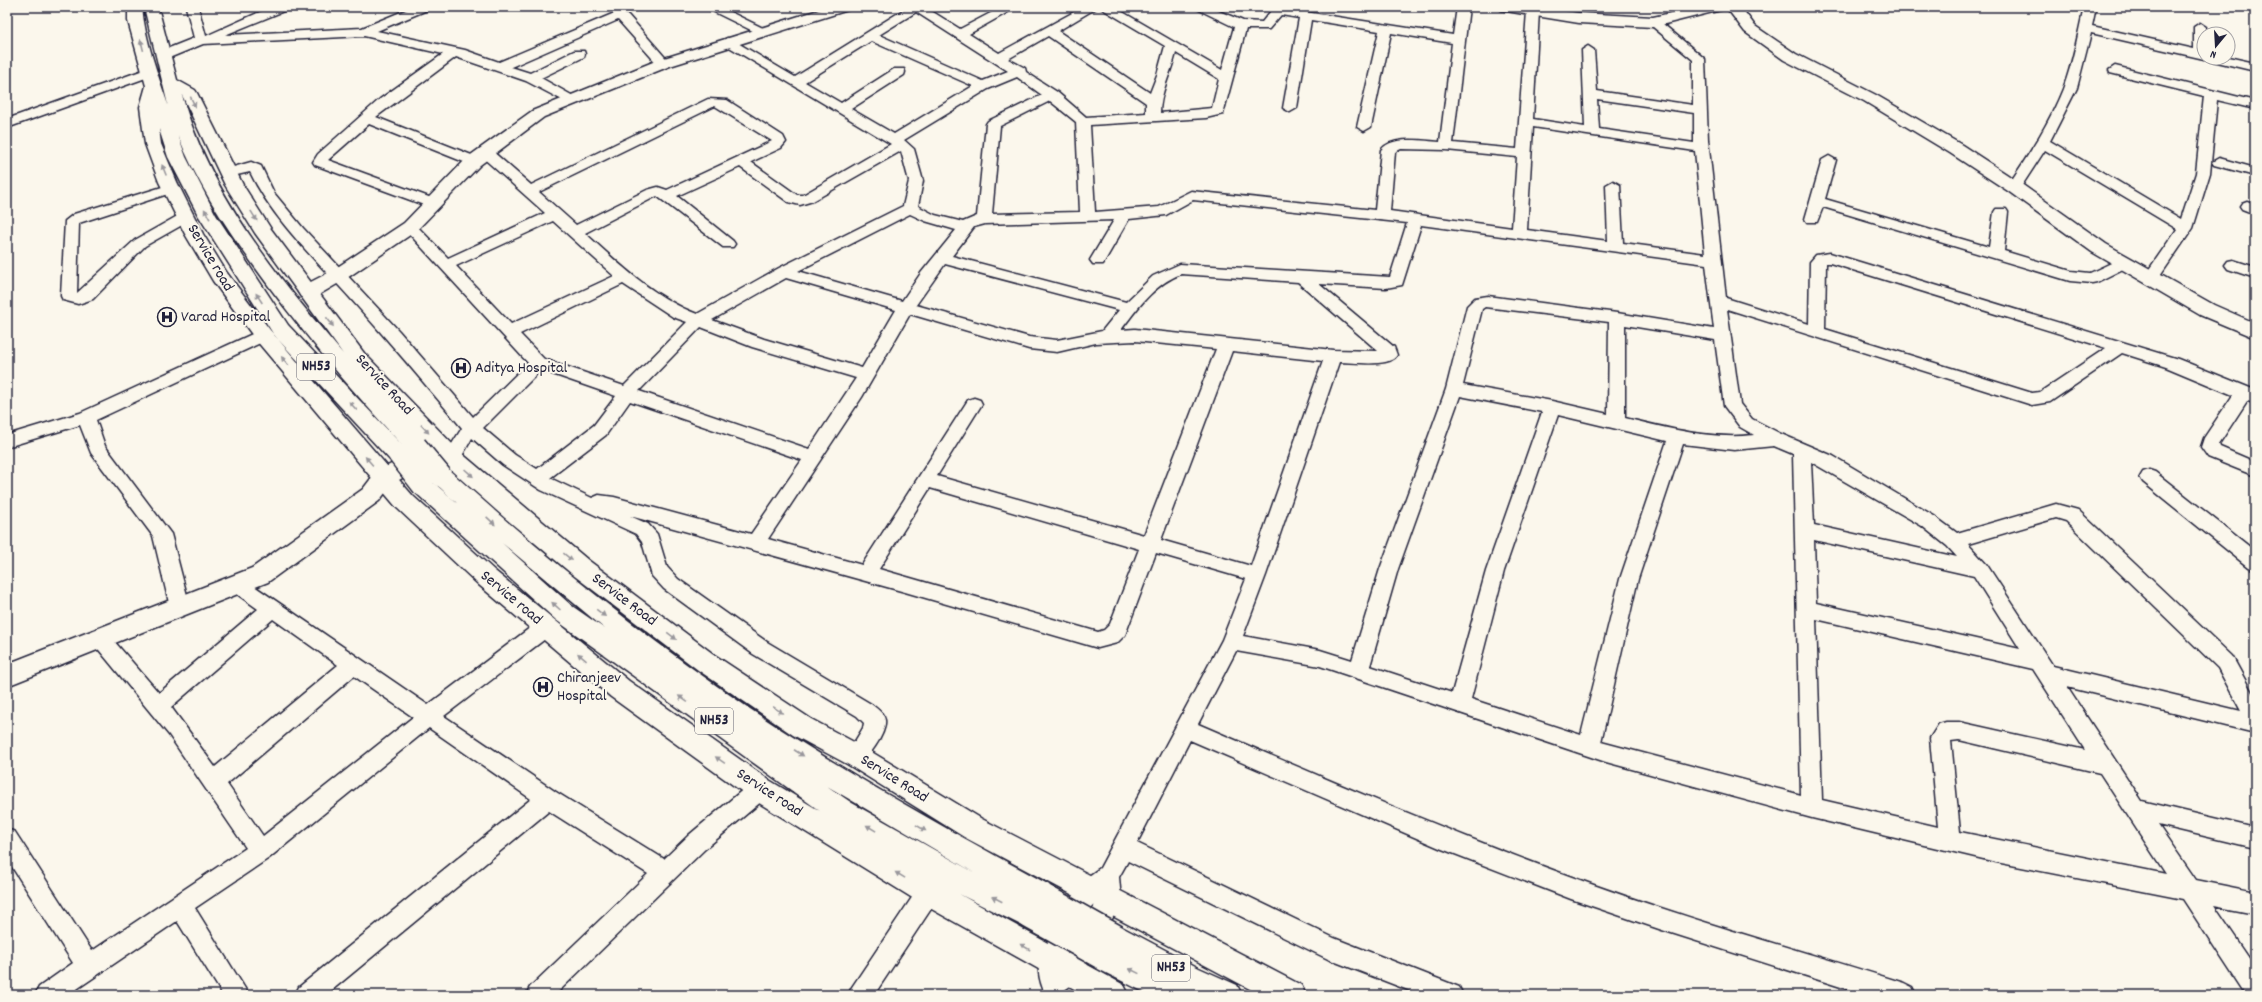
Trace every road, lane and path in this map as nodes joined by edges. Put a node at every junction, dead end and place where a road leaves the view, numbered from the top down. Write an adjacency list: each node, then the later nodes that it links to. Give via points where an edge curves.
1 (135, 7): 50 (main road, one-way to 1, via 136,21)
2 (151, 7): 39 (main road)
3 (192, 7): 31 (street)
4 (282, 7): 31 (street)
5 (423, 7): 27 (street)
6 (710, 7): 26 (street)
7 (843, 7): 26 (main road)
8 (917, 7): 29 (street); 30 (street)
9 (1011, 7): 29 (street)
10 (1092, 7): 28 (street)
11 (1106, 7): 34 (street)
12 (1199, 7): 23 (street)
13 (1240, 7): 23 (street)
14 (1463, 7): 32 (street)
15 (1506, 7): 20 (main road)
16 (1716, 7): 22 (main road)
17 (1733, 7): 81 (main road, via 1750,29 1790,57 1870,98)
18 (2090, 7): 25 (street)
19 (1279, 9): 21 (street); 23 (street, via 1265,26)
20 (1533, 11): 22 (main road, via 1579,18); 65 (street)
21 (1306, 16): 24 (street); 59 (street)
22 (1653, 22): 61 (street, via 1699,60)
23 (1237, 23): 49 (street)
24 (1386, 28): 32 (street); 67 (street)
25 (2085, 28): 37 (street); 70 (street, via 2070,87)
26 (763, 31): 33 (main road)
27 (364, 32): 31 (street); 36 (street)
28 (1049, 32): 40 (street); 57 (street)
29 (960, 34): 40 (street)
30 (870, 36): 51 (street); 52 (street)
31 (201, 40): 39 (street)
32 (1459, 40): 71 (street)
33 (727, 42): 42 (main road); 51 (street)
34 (1172, 44): 49 (street); 57 (street, via 1164,75)
35 (1588, 50): 53 (street)
36 (453, 53): 43 (street); 62 (street)
37 (2196, 53)
38 (579, 54): 48 (street)
39 (164, 55): 50 (main road)
40 (1000, 58): 46 (street)
41 (2236, 62): 44 (street)
42 (664, 63): 43 (street, via 624,18 617,16); 56 (main road)
43 (499, 67): 48 (street)
44 (2255, 67)
45 (2115, 70): 54 (street)
46 (1020, 71): 52 (street); 55 (street)
47 (899, 72): 60 (street)
48 (531, 78): 56 (street)
49 (1226, 78): 63 (street, via 1218,111)
50 (158, 80): 66 (street); 79 (main road, Service Road, one-way to 79, via 189,93); 82 (main road, Service road, one-way to 50, via 153,144 148,107); 147 (main road, NH53, bridge, via 177,157 207,215 281,330 407,451)
51 (796, 82): 60 (street)
52 (983, 86): 69 (street)
53 (1590, 94): 61 (street); 68 (street)
54 (2211, 94): 58 (street); 99 (street, via 2203,173)
55 (1052, 95): 64 (street); 94 (street, via 993,124)
56 (570, 100): 74 (main road, via 538,114)
57 (1153, 101): 63 (street)
58 (2255, 105)
59 (1290, 108)
60 (841, 109): 69 (street)
61 (1701, 110): 72 (street)
62 (367, 118): 74 (street); 86 (street, via 320,162)
63 (1153, 118): 64 (street)
64 (1083, 121): 93 (street)
65 (1526, 122): 68 (street); 73 (street)
66 (7, 124)
67 (1364, 127)
68 (1592, 132): 72 (street)
69 (897, 142): 76 (street, via 808,198 800,200 793,199); 87 (street, via 907,149 916,181)
70 (2043, 143): 81 (street); 99 (street)
71 (1446, 146): 73 (street); 91 (street, via 1399,144 1388,150)
72 (1702, 148): 107 (street)
73 (1524, 154): 101 (street)
74 (480, 157): 83 (street); 86 (main road)
75 (1829, 160): 85 (street)
76 (741, 161): 83 (street, via 779,142 722,103 713,102); 84 (street)
77 (2219, 162): 78 (street)
78 (2255, 172)
79 (228, 173): 113 (street, via 251,166 256,169 268,194); 117 (main road, Service Road, one-way to 117, via 264,233)
80 (1614, 185): 103 (street)
81 (2014, 187): 108 (main road, via 2099,248)
82 (172, 188): 92 (main road, Service road); 92 (street, via 79,216 72,221 70,296 78,299 87,295 140,243)
83 (530, 191): 89 (street)
84 (667, 195): 100 (street, via 662,192 652,193); 102 (street)
85 (1817, 201): 95 (street); 104 (street)
86 (432, 203): 97 (main road)
87 (910, 208): 98 (street, via 930,218); 111 (street)
88 (2001, 212): 104 (street)
89 (555, 214): 100 (street); 109 (street)
90 (1124, 215): 91 (street, via 1169,210 1191,195); 93 (street); 106 (street)
91 (1382, 216): 96 (street)
92 (186, 217): 126 (main road, Service road, via 220,277)
93 (1088, 217): 94 (street)
94 (984, 219): 98 (street)
95 (1812, 219)
96 (1415, 220): 101 (street); 116 (street, via 1397,281 1386,283)
97 (410, 227): 109 (street); 113 (main road)
98 (966, 228): 105 (street)
99 (2186, 228): 115 (street)
100 (575, 232): 114 (street)
101 (1519, 235): 103 (street)
102 (728, 244)
103 (1616, 247): 107 (street)
104 (1996, 254): 108 (street, via 2083,278 2092,278)
105 (942, 258): 119 (street); 120 (street)
106 (1098, 260)
107 (1714, 260): 118 (street)
108 (2124, 262): 115 (main road)
109 (446, 265): 124 (street)
110 (2233, 265): 112 (street)
111 (784, 272): 119 (street); 122 (street)
112 (2255, 273)
113 (338, 276): 117 (main road); 141 (street, via 398,340)
114 (624, 277): 122 (street, via 679,313); 124 (street)
115 (2151, 278): 123 (main road, via 2207,310)
116 (1304, 279): 120 (street, via 1180,269 1168,272 1144,291); 131 (street, via 1388,351 1389,355 1386,358)
117 (308, 292): 147 (main road, Service Road, one-way to 147, via 357,358)
118 (1718, 301): 125 (street); 128 (street)
119 (905, 308): 127 (street, via 1036,344 1057,346); 133 (street)
120 (1130, 308): 127 (street)
121 (1617, 318): 128 (street); 134 (street, via 1481,302 1475,306 1473,312); 140 (street)
122 (699, 320): 133 (street, via 758,343); 135 (street)
123 (2255, 331)
124 (509, 332): 132 (street)
125 (1817, 332): 130 (street, via 2032,399 2044,398); 130 (street, via 1818,262 1830,258)
126 (263, 335): 139 (street); 152 (main road, Service road, one-way to 126)
127 (1107, 336): 129 (street, via 1135,335)
128 (1723, 336): 143 (street, via 1732,406 1746,423)
129 (1226, 345): 131 (street); 157 (street)
130 (2120, 347): 136 (street, via 2172,363)
131 (1332, 356): 161 (street)
132 (538, 363): 135 (street); 141 (street)
133 (866, 375): 146 (street)
134 (1454, 389): 138 (street); 171 (street, via 1389,569)
135 (627, 394): 146 (street); 150 (street, via 600,430)
136 (2249, 394): 148 (street, via 2210,443 2210,447 2214,452)
137 (974, 404): 151 (street)
138 (1552, 407): 140 (street); 173 (street, via 1495,571)
139 (86, 417): 144 (street); 163 (street, via 97,448 162,534)
140 (1616, 422): 142 (street)
141 (472, 428): 147 (street); 150 (street, via 509,460)
142 (1677, 437): 143 (street, via 1734,444); 179 (street, via 1629,579)
143 (1775, 439): 145 (street)
144 (7, 441)
145 (1802, 450): 154 (street); 155 (street, via 1827,460 1928,521)
146 (813, 457): 156 (street)
147 (443, 462): 152 (main road); 180 (main road, Service Road, one-way to 180, via 513,512 580,567 708,663 802,727); 198 (main road, NH53, bridge, via 564,613 844,812 944,872 1037,907)
148 (2255, 469)
149 (2150, 477): 158 (street)
150 (537, 479): 153 (street)
151 (926, 480): 157 (street); 160 (street)
152 (383, 488): 162 (main road, via 260,575); 166 (main road, Service road)
153 (581, 500): 156 (street, via 614,504); 180 (street, via 642,529 650,539 659,571 670,584 760,648 864,710 874,720 874,731)
154 (1806, 531): 159 (street); 165 (street)
155 (1954, 541): 159 (street); 176 (street, via 2056,511 2072,515 2225,662)
156 (755, 543): 160 (street)
157 (1150, 545): 160 (street, via 1118,629 1110,637 1098,640); 161 (street)
158 (2255, 562)
159 (1980, 570): 170 (street)
160 (866, 574)
161 (1257, 576): 168 (street)
162 (237, 584): 163 (main road); 164 (street)
163 (180, 607): 167 (main road)
164 (272, 608): 169 (street); 174 (street)
165 (1808, 609): 170 (street); 185 (street, via 1806,675)
166 (546, 627): 175 (street); 183 (main road, Service road, one-way to 166, via 620,689)
167 (100, 639): 172 (main road); 174 (street)
168 (1231, 642): 171 (street, via 1320,658); 178 (street)
169 (353, 664): 175 (street); 182 (street)
170 (2044, 668): 177 (street); 181 (street)
171 (1359, 671): 173 (street)
172 (7, 675)
173 (1459, 704): 179 (street)
174 (158, 706): 182 (street)
175 (429, 717): 184 (street); 191 (street)
176 (2255, 718)
177 (2255, 724)
178 (1184, 728): 190 (street); 212 (street, via 1450,842 1571,888)
179 (1589, 747): 185 (street)
180 (856, 756): 193 (main road, Service Road, via 973,828)
181 (2107, 766): 186 (street); 189 (street, via 1959,731 1946,731 1940,738)
182 (214, 782): 191 (street)
183 (760, 789): 192 (street, via 697,842); 195 (main road, Service road, one-way to 183)
184 (548, 799): 192 (street); 204 (street)
185 (1812, 808): 189 (street)
186 (2135, 809): 187 (street); 194 (street)
187 (2255, 838)
188 (7, 839): 199 (street)
189 (1950, 840): 194 (street)
190 (1124, 848): 193 (street); 211 (street, via 1328,946)
191 (261, 851): 197 (street)
192 (666, 873): 205 (street)
193 (1103, 888): 200 (street); 210 (main road, Service Road)
194 (2190, 889): 196 (street); 201 (street)
195 (929, 892): 200 (main road, Service road, one-way to 195); 206 (street)
196 (2255, 903)
197 (180, 906): 199 (street); 203 (street)
198 (1110, 947): 208 (main road, NH53, one-way to 198); 209 (main road, NH53)
199 (89, 967): 202 (street)
200 (1056, 978): 207 (main road, Service road)
201 (2255, 987)
202 (47, 995)
203 (237, 995)
204 (307, 995)
205 (538, 995)
206 (860, 995)
207 (1114, 995)
208 (1181, 995)
209 (1226, 995)
210 (1291, 995)
211 (1451, 995)
212 (1904, 995)

